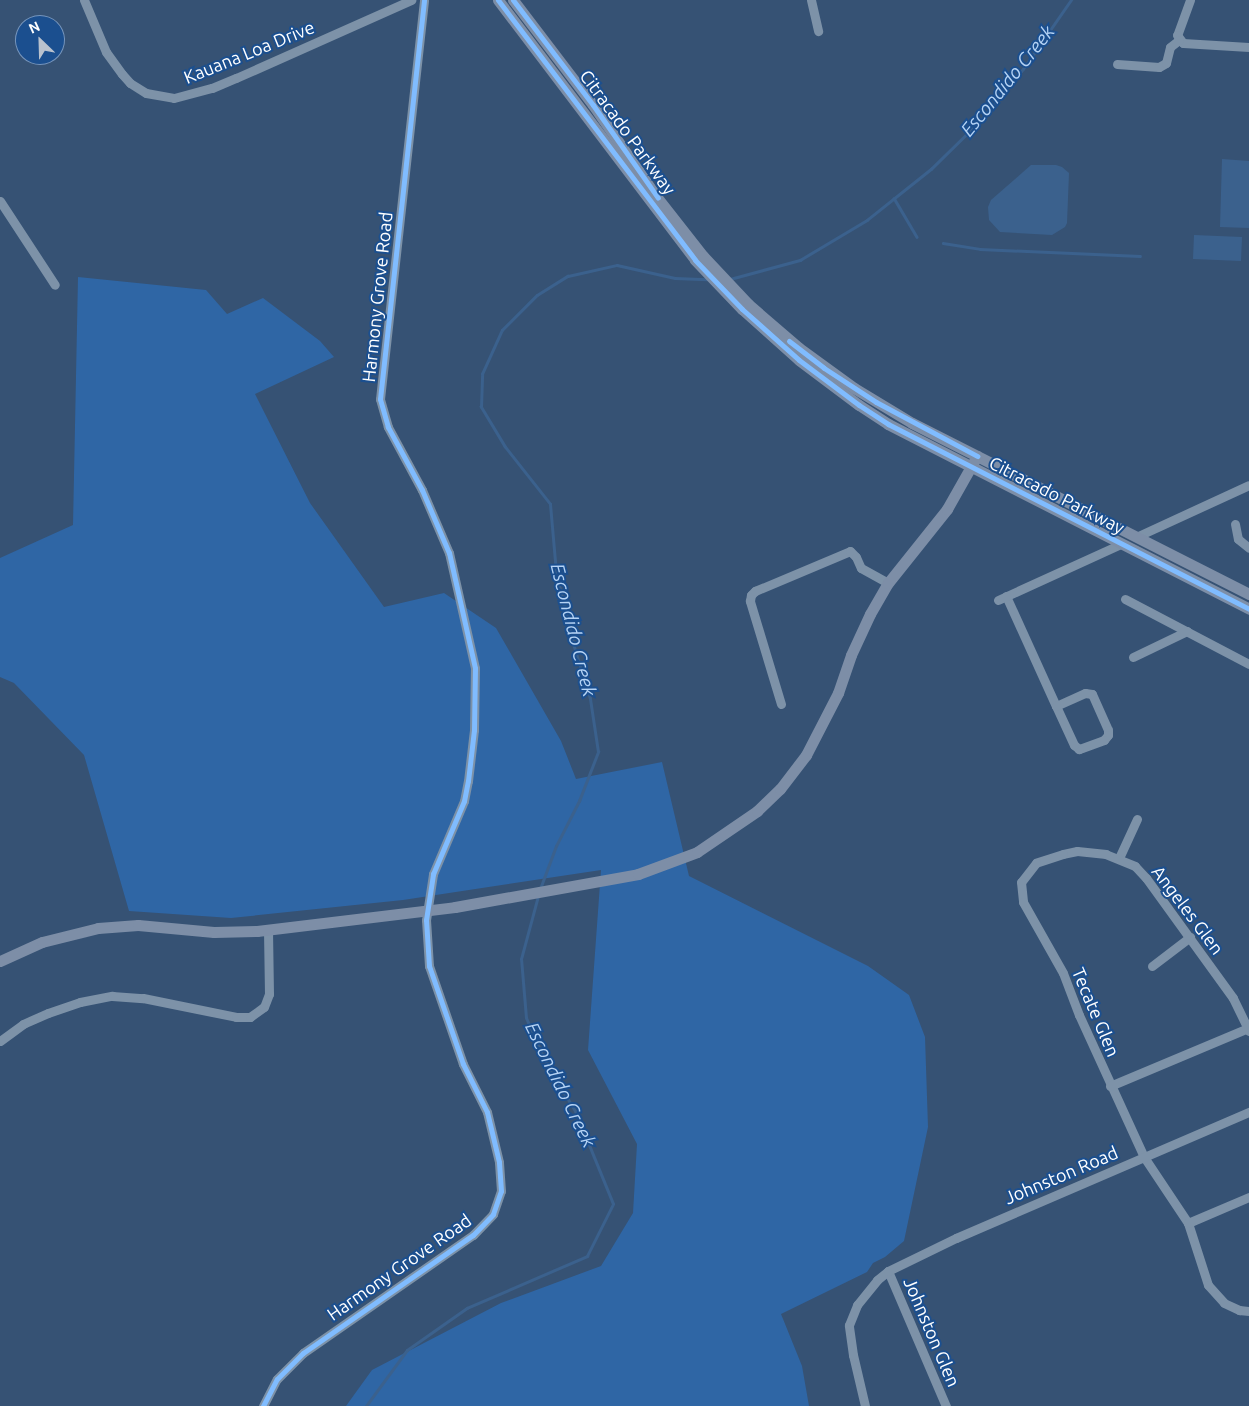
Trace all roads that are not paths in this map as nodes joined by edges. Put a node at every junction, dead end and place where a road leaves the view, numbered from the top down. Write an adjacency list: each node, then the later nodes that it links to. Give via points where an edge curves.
1 (84, 0): 2 (street, Kauana Loa Drive, via 106,52 130,83 146,93 174,98 212,88)
2 (411, 0)
3 (424, 0): 36 (street, Harmony Grove Road, via 380,399 388,427 422,490 449,553 471,644 476,692 464,801 436,864)
4 (498, 0): 13 (main road, Citracado Parkway)
5 (513, 0): 13 (main road, Citracado Parkway, via 593,105)
6 (811, 0): 8 (street)
7 (1190, 0): 9 (street, via 1177,35)
8 (818, 31)
9 (1179, 40): 10 (street, via 1188,44); 11 (street, via 1170,47 1166,63 1159,67)
10 (1249, 47)
11 (1117, 64)
12 (0, 201): 14 (street)
13 (699, 258): 15 (main road, Citracado Parkway)
14 (55, 285)
15 (773, 332): 16 (main road, Citracado Parkway, via 854,388); 17 (main road, Citracado Parkway, via 811,370 864,409)
16 (977, 456): 17 (main road); 20 (main road, Citracado Parkway)
17 (971, 468): 21 (main road, Citracado Parkway); 24 (main road, via 947,509)
18 (1249, 485): 20 (street)
19 (1235, 524): 22 (street, via 1238,539)
20 (1136, 537): 23 (main road, Citracado Parkway)
21 (1122, 544): 23 (main road, via 1131,541 1154,552); 27 (main road, Citracado Parkway); 32 (street, via 1002,598)
22 (1249, 548)
23 (1162, 550): 25 (main road, Citracado Parkway)
24 (888, 584): 31 (street, via 861,568 850,551 751,595 750,601); 36 (main road, via 870,614 838,693 806,755 780,789 757,811 697,852 665,866 638,874)
25 (1249, 594)
26 (1125, 599): 28 (street)
27 (1249, 609)
28 (1187, 631): 29 (street); 30 (street)
29 (1133, 657)
30 (1249, 664)
31 (781, 704)
32 (1056, 706): 32 (street, via 1074,745 1079,749 1104,740 1108,735 1092,694 1086,693)
33 (1137, 819): 34 (street)
34 (1119, 858): 35 (street, Angeles Glen, via 1090,851 1063,854 1036,863); 38 (street, Angeles Glen, via 1135,866 1146,878)
35 (1021, 882): 43 (street, Tecate Glen, via 1023,902 1063,973)
36 (426, 910): 37 (main road); 50 (street, Harmony Grove Road, via 428,966 463,1064 486,1112 502,1179 498,1203 493,1214 473,1235 303,1353 277,1379)
37 (268, 930): 39 (main road, via 228,932 154,925 111,926 48,940); 42 (street, via 269,994 264,1007 250,1017 112,996 48,1012 23,1024)
38 (1190, 938): 40 (street); 41 (street, Angeles Glen, via 1237,1003)
39 (1, 958)
40 (1152, 966)
41 (1248, 1029): 43 (street)
42 (0, 1041)
43 (1110, 1086): 45 (street, Tecate Glen)
44 (1249, 1112): 45 (street, Johnston Road)
45 (1144, 1157): 47 (street, Tecate Glen); 48 (street, Johnston Road, via 939,1246)
46 (1249, 1197): 47 (street)
47 (1188, 1223): 49 (street, Tecate Glen, via 1204,1274 1215,1296 1231,1307)
48 (888, 1272): 51 (street, Johnston Road, via 877,1280 857,1305 849,1324 852,1355); 52 (street, Johnston Glen)
49 (1249, 1312)
50 (263, 1406)
51 (865, 1406)
52 (946, 1406)

